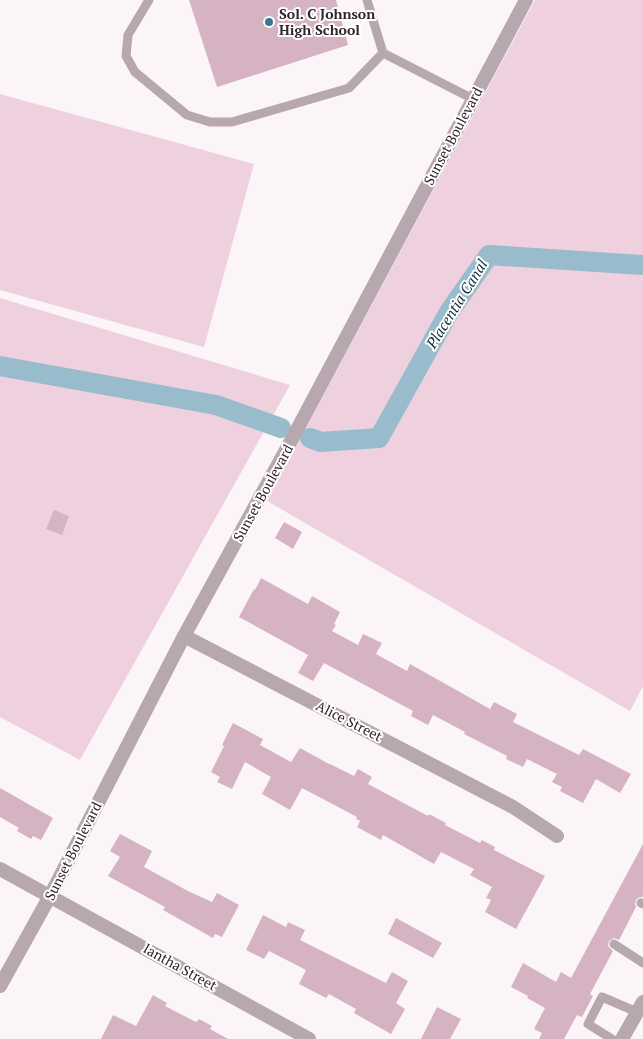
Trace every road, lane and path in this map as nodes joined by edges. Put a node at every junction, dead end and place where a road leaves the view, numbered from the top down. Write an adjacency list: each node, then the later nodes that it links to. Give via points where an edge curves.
1 (149, 0): 4 (lane, via 128,35 126,56 135,72 187,115 210,122 232,122 349,88)
2 (367, 0): 4 (lane)
3 (526, 0): 5 (street, Sunset Boulevard)
4 (383, 53): 5 (lane)
5 (473, 99): 6 (street, Sunset Boulevard)
6 (184, 636): 7 (street, Alice Street, via 513,807); 9 (street, Sunset Boulevard)
7 (557, 836)
8 (0, 869): 9 (street, Iantha Street)
9 (50, 896): 12 (street, Sunset Boulevard); 14 (street, Iantha Street)
10 (614, 944): 11 (lane)
11 (643, 963)
12 (0, 986)
13 (641, 1005): 15 (lane, via 602,997 588,1024); 16 (street)
14 (309, 1039)
15 (612, 1039)
16 (622, 1039)

